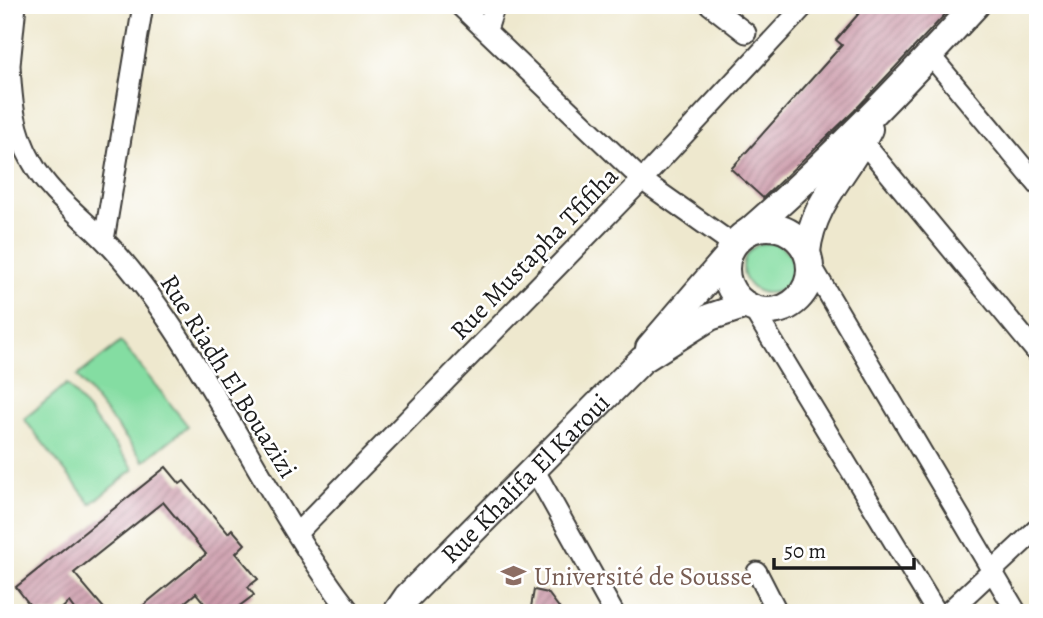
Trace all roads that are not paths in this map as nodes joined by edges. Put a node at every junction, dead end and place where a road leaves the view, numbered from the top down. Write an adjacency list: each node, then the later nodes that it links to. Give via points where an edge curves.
1 (16, 5): 11 (street, Rue Riadh El Bouazizi)
2 (143, 5): 16 (street)
3 (459, 5): 8 (street)
4 (495, 5): 8 (street)
5 (710, 5): 9 (street)
6 (805, 5): 14 (street, Rue Mustapha Tfifiha)
7 (976, 5): 10 (main road)
8 (487, 30): 14 (street)
9 (746, 33)
10 (930, 55): 12 (main road); 15 (street)
11 (8, 65): 16 (street, Rue Riadh El Bouazizi, via 18,134 32,163 63,204)
12 (878, 112): 13 (main road); 17 (main road, Rue Khalifa El Karoui)
13 (863, 142): 18 (main road, via 821,204 809,231); 20 (street)
14 (642, 180): 17 (street); 24 (street, Rue Mustapha Tfifiha)
15 (1038, 185)
16 (104, 240): 24 (street, Rue Riadh El Bouazizi, via 173,328)
17 (737, 244): 18 (main road, via 775,227 799,240); 19 (main road, via 729,284); 21 (main road, Rue Khalifa El Karoui, via 656,335)
18 (808, 257): 19 (main road, via 804,291 795,302 768,312); 25 (street)
19 (750, 307): 21 (main road, Rue Khalifa El Karoui, via 710,317); 34 (street)
20 (1038, 354)
21 (642, 360): 22 (main road, Rue Khalifa El Karoui)
22 (534, 469): 28 (main road, Rue Khalifa El Karoui); 32 (street)
23 (1038, 528): 25 (street)
24 (297, 533): 27 (street, Rue Riadh El Bouazizi)
25 (993, 570): 35 (street); 36 (street)
26 (757, 572): 33 (street)
27 (327, 582): 29 (street, Rue Riadh El Bouazizi); 30 (street, Rue Riadh El Bouazizi)
28 (402, 605): 31 (main road, Rue Khalifa El Karoui)
29 (335, 613)
30 (351, 613)
31 (381, 613)
32 (614, 613)
33 (778, 613)
34 (937, 613)
35 (947, 613)
36 (1017, 613)

